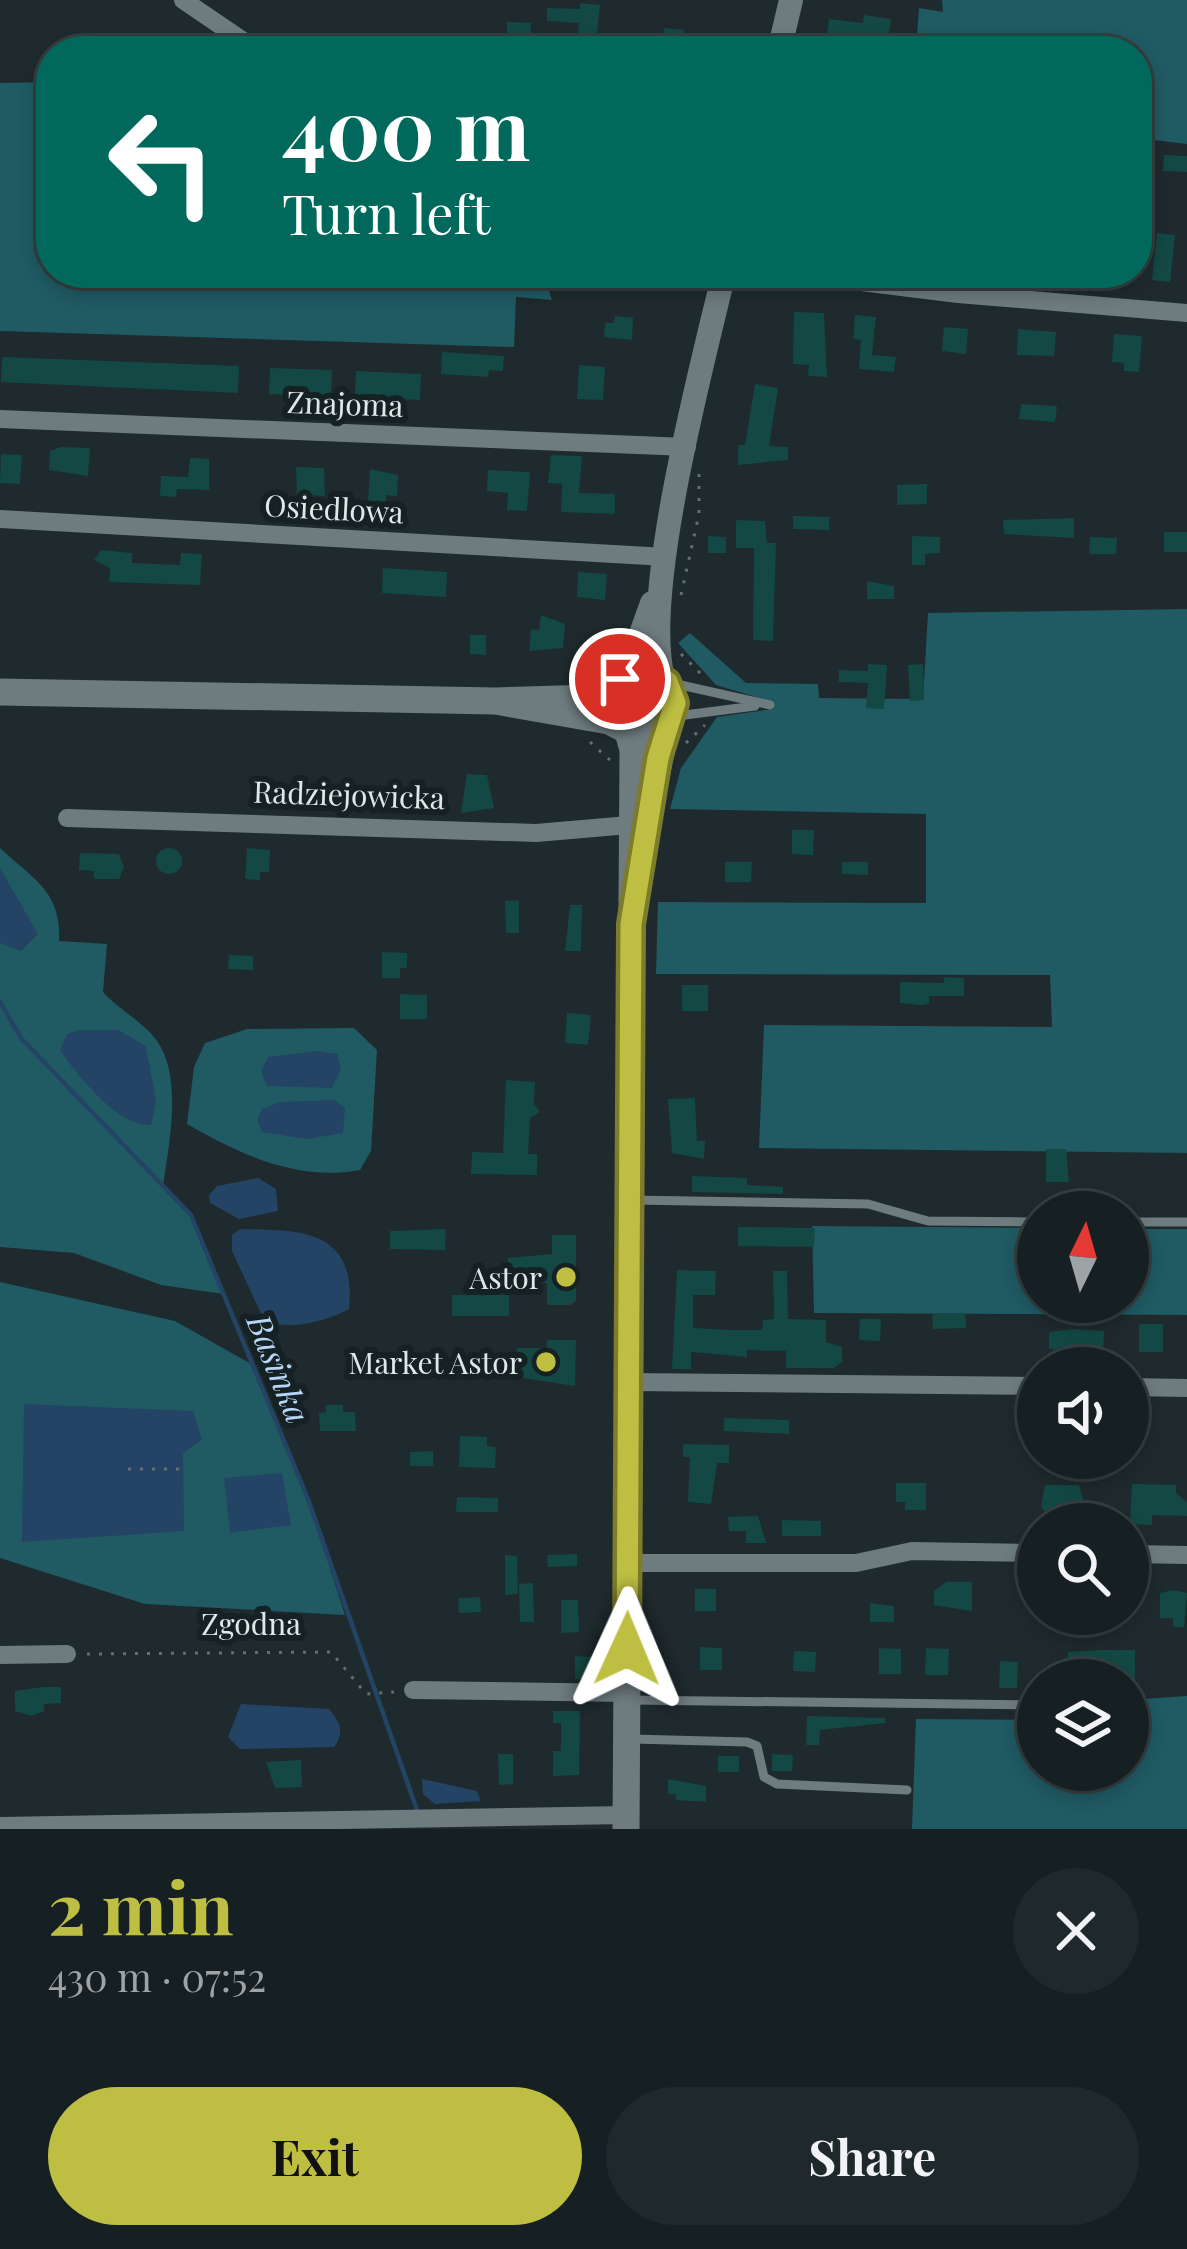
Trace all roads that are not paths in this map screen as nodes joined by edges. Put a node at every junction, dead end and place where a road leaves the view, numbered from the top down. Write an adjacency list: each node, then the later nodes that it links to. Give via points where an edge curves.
1 (183, 0): 3 (street)
2 (791, 0): 4 (street)
3 (236, 36)
4 (783, 36)
5 (721, 288): 9 (street)
6 (910, 288): 7 (street)
7 (1187, 313)
8 (0, 418): 9 (street, Znajoma)
9 (687, 447): 11 (street)
10 (0, 519): 11 (street, Osiedlowa)
11 (664, 565): 12 (street, via 658,640); 13 (street)
12 (665, 680): 13 (main road, via 645,671); 18 (main road, via 674,696); 18 (lane, via 770,705 710,710)
13 (619, 683): 15 (main road, via 593,698); 17 (main road, via 610,702)
14 (0, 692): 15 (main road)
15 (495, 701): 16 (main road)
16 (541, 711): 17 (main road); 20 (main road, via 614,746)
17 (622, 728): 18 (main road); 20 (main road, via 633,750)
18 (673, 730): 21 (main road)
19 (67, 818): 20 (street, Radziejowicka, via 536,833)
20 (629, 825): 21 (main road)
21 (631, 924): 22 (main road)
22 (628, 1199): 23 (lane, via 868,1204 928,1221); 26 (main road)
23 (1017, 1222)
24 (1149, 1222): 25 (lane)
25 (1187, 1222)
26 (627, 1382): 27 (street); 33 (main road)
27 (1017, 1386)
28 (1149, 1387): 29 (street)
29 (1187, 1388)
30 (1017, 1552): 33 (street, via 912,1551 856,1563)
31 (1149, 1554): 32 (street)
32 (1187, 1555)
33 (628, 1563): 37 (main road)
34 (67, 1654): 35 (street)
35 (0, 1655)
36 (412, 1690): 37 (street)
37 (627, 1696): 38 (lane); 39 (main road)
38 (1017, 1705)
39 (626, 1739): 40 (lane, via 747,1742 757,1747 764,1777 777,1784); 41 (main road)
40 (908, 1790)
41 (626, 1822): 42 (street)
42 (0, 1826)

